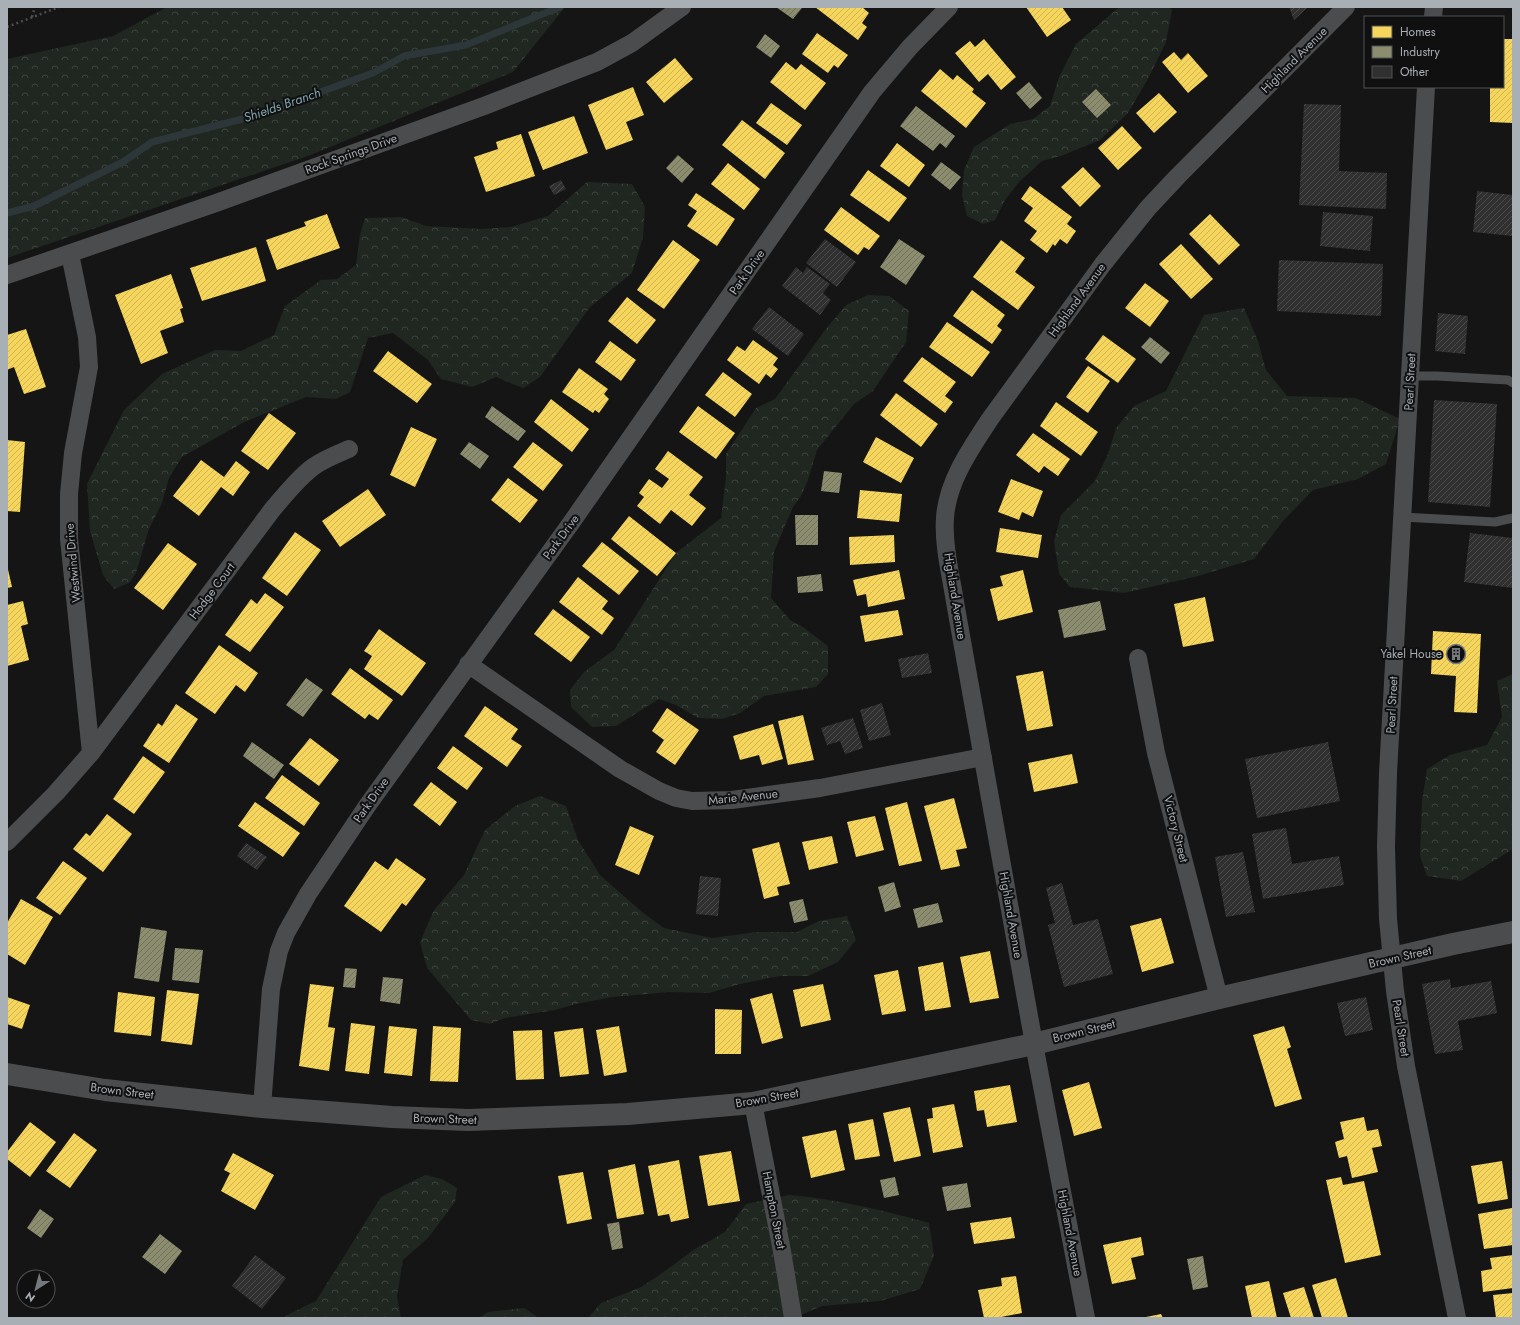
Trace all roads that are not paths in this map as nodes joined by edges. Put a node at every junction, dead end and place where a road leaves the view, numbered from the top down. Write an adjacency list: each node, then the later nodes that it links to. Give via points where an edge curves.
1 (682, 7): 5 (street, Rock Springs Drive, via 632,43 597,62 469,111)
2 (949, 7): 13 (street, Park Drive, via 910,47 872,92 571,524)
3 (1346, 7): 15 (street, Highland Avenue, via 1148,208 1103,264 990,419 955,479 947,504 945,535)
4 (1426, 88): 7 (street, Pearl Street)
5 (70, 254): 6 (street, Rock Springs Drive); 14 (street, Westwind Drive, via 87,337 89,367 72,453 68,494 69,539)
6 (7, 276)
7 (1410, 376): 8 (lane, via 1508,380); 10 (street, Pearl Street)
8 (1513, 383)
9 (349, 449): 14 (street, Hodge Court, via 312,468 272,510)
10 (1402, 517): 11 (lane, via 1495,522); 18 (street, Pearl Street, via 1386,847)
11 (1513, 518)
12 (1138, 658): 19 (street, Victory Street, via 1156,753)
13 (468, 664): 15 (street, Marie Avenue, via 620,769 660,791 692,801 732,800 820,788); 23 (street, Park Drive, via 362,812 308,894 286,933 279,951 271,989)
14 (91, 753): 16 (street, via 56,793)
15 (983, 757): 20 (street, Highland Avenue)
16 (7, 842)
17 (1513, 932): 18 (street, Brown Street)
18 (1392, 958): 19 (street, Brown Street); 26 (street, Pearl Street, via 1406,1066)
19 (1219, 998): 20 (street, Brown Street)
20 (1034, 1044): 22 (street, Brown Street); 25 (street, Highland Avenue)
21 (7, 1074): 23 (street, Brown Street, via 105,1090)
22 (753, 1102): 23 (street, Brown Street, via 628,1114 468,1120); 24 (street, Hampton Street)
23 (262, 1107)
24 (793, 1318)
25 (1086, 1318)
26 (1457, 1318)

